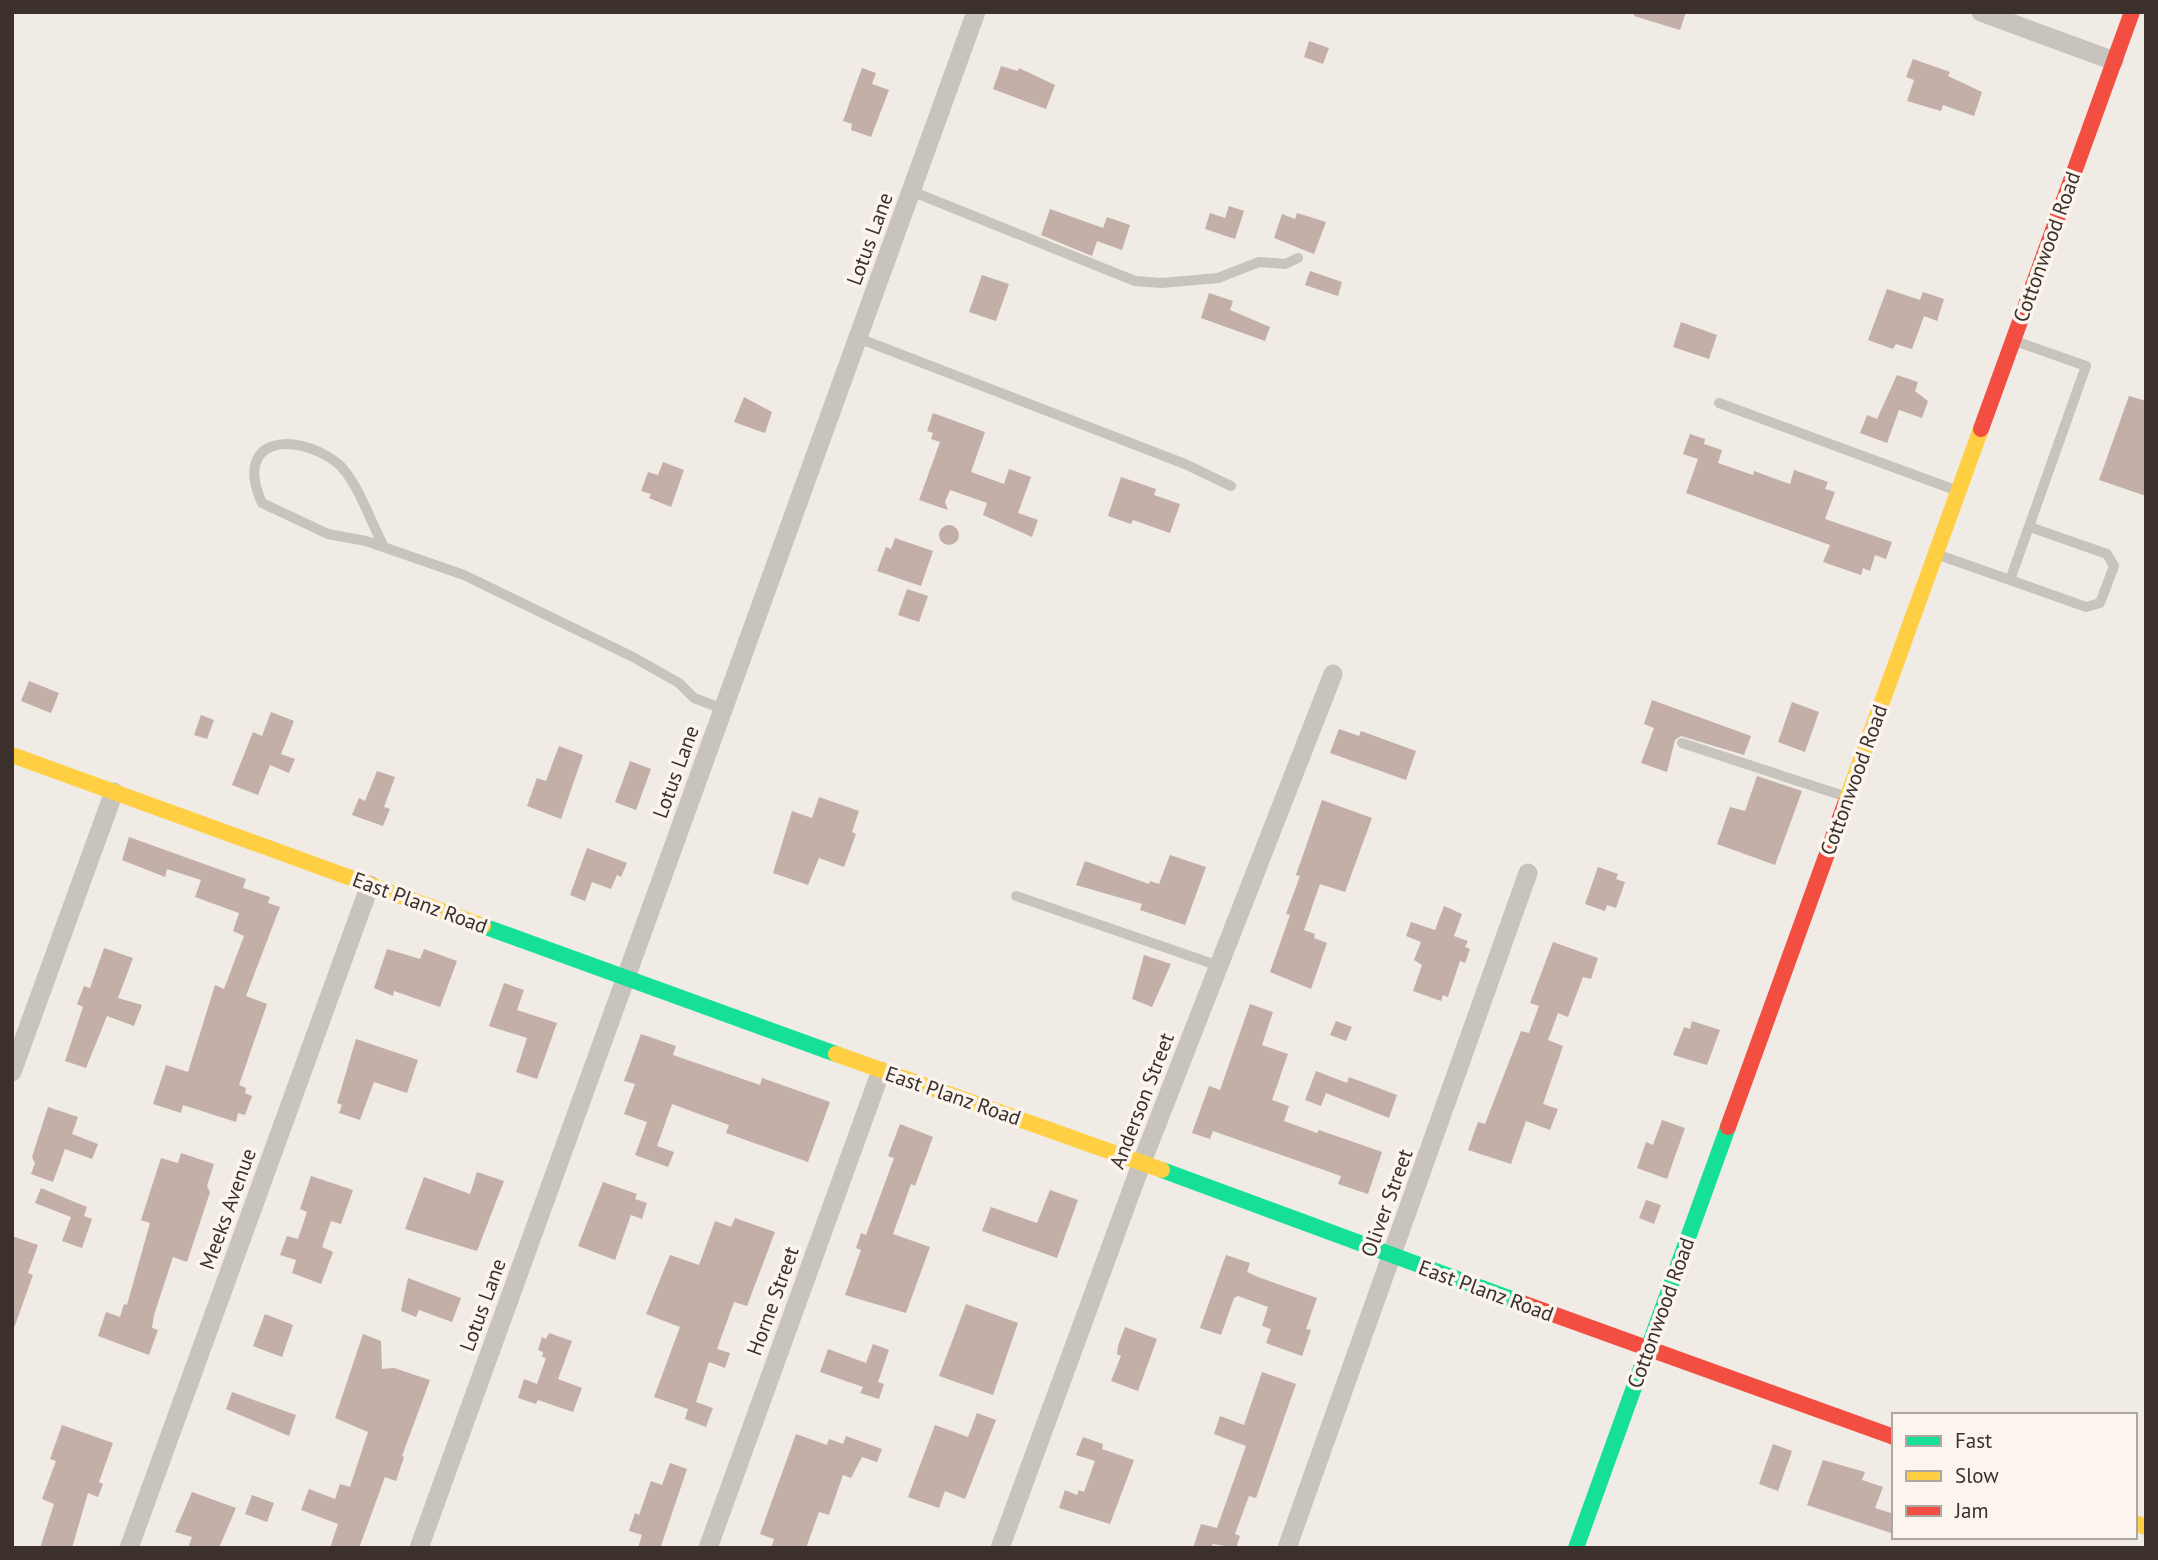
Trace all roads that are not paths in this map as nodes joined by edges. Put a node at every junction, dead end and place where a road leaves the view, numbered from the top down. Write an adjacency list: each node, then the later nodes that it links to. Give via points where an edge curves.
1 (976, 12): 5 (street, Lotus Lane)
2 (1981, 12): 4 (street)
3 (2132, 12): 4 (street, Cottonwood Road)
4 (2114, 61): 8 (street, Cottonwood Road)
5 (911, 191): 6 (lane, via 1135,281 1218,278 1259,262 1285,264); 7 (street, Lotus Lane)
6 (1297, 258)
7 (858, 338): 10 (lane); 17 (street, Lotus Lane)
8 (2013, 341): 11 (street, Cottonwood Road); 12 (lane, via 2086,366)
9 (1718, 403): 11 (lane)
10 (1231, 486)
11 (1959, 491): 14 (street, Cottonwood Road)
12 (2029, 527): 15 (lane); 15 (lane, via 2107,554 2113,566 2100,603 2086,607)
13 (384, 547): 13 (lane, via 328,534 262,503 253,482 258,456 271,444 286,442 310,447 336,462 351,476); 17 (lane, via 464,575 562,621 679,682 694,698)
14 (1936, 554): 15 (lane); 21 (street, Cottonwood Road)
15 (2010, 580)
16 (1334, 674): 25 (street, Anderson Street)
17 (723, 709): 26 (street, Lotus Lane)
18 (1682, 743): 21 (lane)
19 (12, 755): 20 (street, East Planz Road)
20 (114, 792): 23 (street, East Planz Road); 28 (street)
21 (1848, 797): 31 (street, Cottonwood Road)
22 (1528, 873): 30 (street, Oliver Street)
23 (370, 885): 26 (street, East Planz Road); 33 (street, Meeks Avenue)
24 (1016, 895): 25 (lane)
25 (1219, 967): 29 (street, Anderson Street)
26 (625, 978): 27 (street, East Planz Road); 34 (street, Lotus Lane)
27 (881, 1071): 29 (street, East Planz Road); 35 (street, Horne Street)
28 (12, 1072)
29 (1142, 1161): 30 (street, East Planz Road); 36 (street, Anderson Street)
30 (1392, 1257): 31 (street, East Planz Road); 37 (street, Oliver Street)
31 (1648, 1350): 32 (street, East Planz Road); 38 (street, Cottonwood Road)
32 (1892, 1436)
33 (129, 1548)
34 (419, 1548)
35 (708, 1548)
36 (1000, 1548)
37 (1287, 1548)
38 (1576, 1548)

